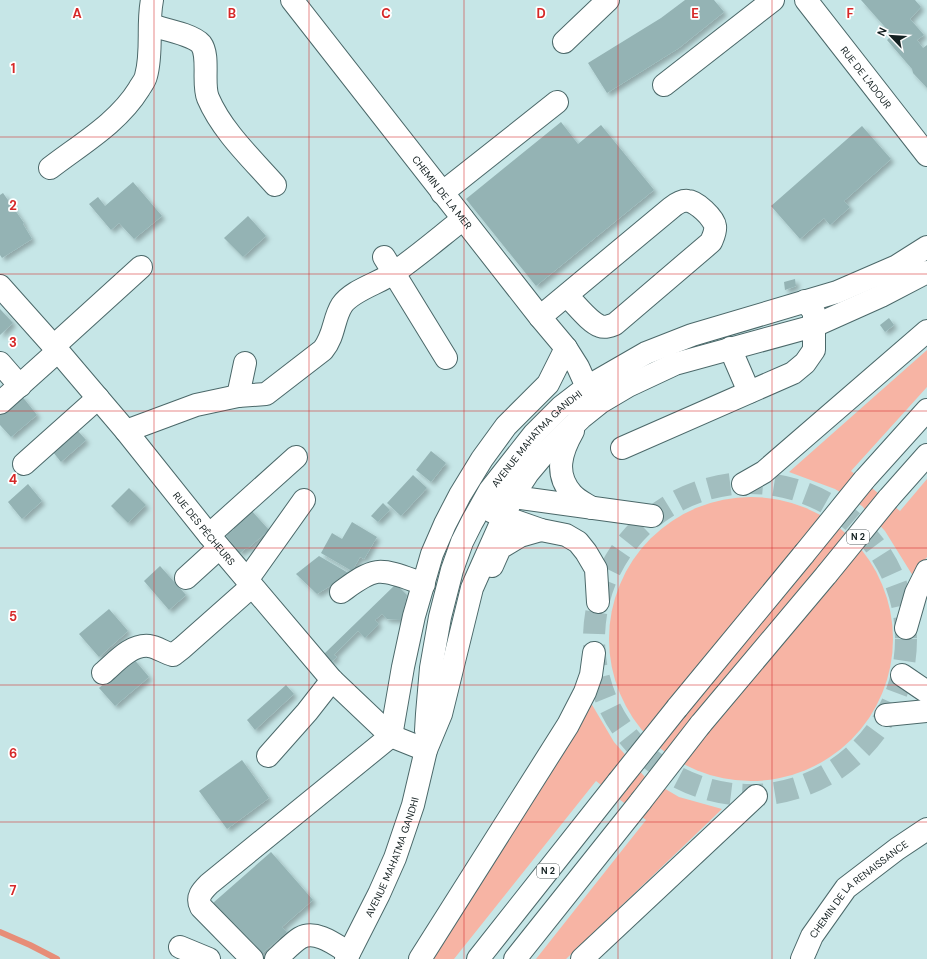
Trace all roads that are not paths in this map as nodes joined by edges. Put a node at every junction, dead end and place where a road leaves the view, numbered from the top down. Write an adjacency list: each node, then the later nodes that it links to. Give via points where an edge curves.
1 (152, 0): 6 (main road)
2 (292, 0): 13 (main road, CHEMIN DE LA MER)
3 (608, 0): 7 (main road)
4 (773, 0): 8 (main road)
5 (806, 0): 10 (main road, RUE DE L'ADOUR)
6 (150, 25): 11 (main road, via 150,54 146,77 132,100 116,118); 12 (main road, via 192,38 201,44 207,97 210,103 220,122)
7 (564, 42)
8 (664, 86)
9 (558, 102): 13 (main road)
10 (927, 155)
11 (50, 168)
12 (275, 185)
13 (442, 193): 14 (main road, CHEMIN DE LA MER)
14 (463, 219): 17 (main road); 24 (main road, CHEMIN DE LA MER)
15 (927, 247): 23 (main road, AVENUE MAHATMA GANDHI, via 897,266 837,292)
16 (927, 259): 22 (main road, AVENUE MAHATMA GANDHI)
17 (389, 265): 29 (main road); 35 (main road, via 342,304 330,341 323,350 266,394)
18 (141, 267): 28 (main road)
19 (927, 272): 22 (main road, AVENUE MAHATMA GANDHI)
20 (0, 286): 28 (main road, RUE DES PÊCHEURS)
21 (567, 296): 21 (main road, via 600,326 608,327 615,324 711,242 716,227 713,220 690,200 681,202); 24 (main road)
22 (851, 309): 23 (main road, AVENUE MAHATMA GANDHI)
23 (811, 313): 27 (main road, AVENUE MAHATMA GANDHI, via 745,330 736,334 731,340); 33 (main road, AVENUE MAHATMA GANDHI, via 692,335 646,353); 34 (main road, via 814,350 805,363 793,373)
24 (540, 317): 26 (main road, CHEMIN DE LA MER)
25 (927, 331): 48 (main road, via 764,472)
26 (566, 348): 33 (main road, CHEMIN DE LA MER); 37 (main road, via 548,384)
27 (730, 348): 34 (main road); 41 (main road, AVENUE MAHATMA GANDHI, via 675,364 628,386)
28 (56, 349): 32 (main road); 36 (main road, RUE DES PÊCHEURS)
29 (446, 358)
30 (0, 363): 32 (main road)
31 (245, 363): 35 (main road)
32 (20, 386): 38 (main road)
33 (587, 387): 39 (main road, AVENUE MAHATMA GANDHI); 43 (main road, via 586,402 558,425)
34 (749, 392): 44 (main road)
35 (238, 396): 42 (main road, via 196,405)
36 (98, 398): 42 (main road, RUE DES PÊCHEURS); 47 (main road)
37 (534, 398): 39 (main road); 60 (main road, via 506,426 460,495 432,554)
38 (0, 403)
39 (561, 407): 50 (main road, AVENUE MAHATMA GANDHI, via 534,434)
40 (927, 410): 83 (main road, N 2, bridge, via 864,480 677,708)
41 (581, 418): 43 (main road, AVENUE MAHATMA GANDHI); 52 (main road, via 563,452 561,469 564,482 573,495)
42 (126, 431): 56 (main road, RUE DES PÊCHEURS)
43 (553, 446): 49 (main road, AVENUE MAHATMA GANDHI, via 528,473)
44 (622, 448)
45 (927, 455): 84 (main road, N 2, bridge, via 700,725)
46 (296, 457): 56 (main road)
47 (24, 464)
48 (743, 484)
49 (513, 496): 50 (main road); 52 (main road); 54 (main road, AVENUE MAHATMA GANDHI)
50 (485, 498): 54 (main road); 73 (main road, AVENUE MAHATMA GANDHI, via 466,534 452,570 440,617 430,683)
51 (304, 500): 59 (main road)
52 (593, 509): 53 (main road)
53 (652, 516)
54 (504, 517): 55 (main road); 63 (main road, AVENUE MAHATMA GANDHI, via 472,588)
55 (541, 530): 62 (main road, via 566,535 578,542 586,552 596,569); 63 (main road, via 520,536 500,548 477,599)
56 (214, 542): 58 (main road); 59 (main road, RUE DES PÊCHEURS)
57 (927, 571): 64 (main road, via 916,593)
58 (186, 578)
59 (249, 583): 66 (main road, via 173,655 151,646 141,646); 68 (main road, RUE DES PÊCHEURS)
60 (424, 584): 61 (main road, via 377,572 367,575); 72 (main road, via 414,616)
61 (341, 592)
62 (598, 602)
63 (466, 612): 73 (main road, AVENUE MAHATMA GANDHI, via 441,714)
64 (906, 628)
65 (594, 653): 82 (main road, via 591,675 585,692 568,725)
66 (103, 673)
67 (902, 675): 69 (main road)
68 (332, 680): 72 (main road, RUE DES PÊCHEURS); 74 (main road)
69 (927, 692)
70 (927, 711): 71 (main road)
71 (886, 715)
72 (391, 736): 73 (main road, RUE DES PÊCHEURS); 80 (main road, via 200,893 198,902 201,907)
73 (426, 750): 78 (main road, AVENUE MAHATMA GANDHI, via 413,805 396,858)
74 (268, 756)
75 (756, 796): 85 (main road)
76 (927, 829): 86 (main road, CHEMIN DE LA RENAISSANCE, via 846,888 812,936)
77 (180, 947): 79 (main road)
78 (348, 956): 81 (main road, via 332,942 310,935 300,938)
79 (209, 959)
80 (252, 959)
81 (276, 959)
82 (420, 959)
83 (478, 959)
84 (515, 959)
85 (582, 959)
86 (802, 959)

